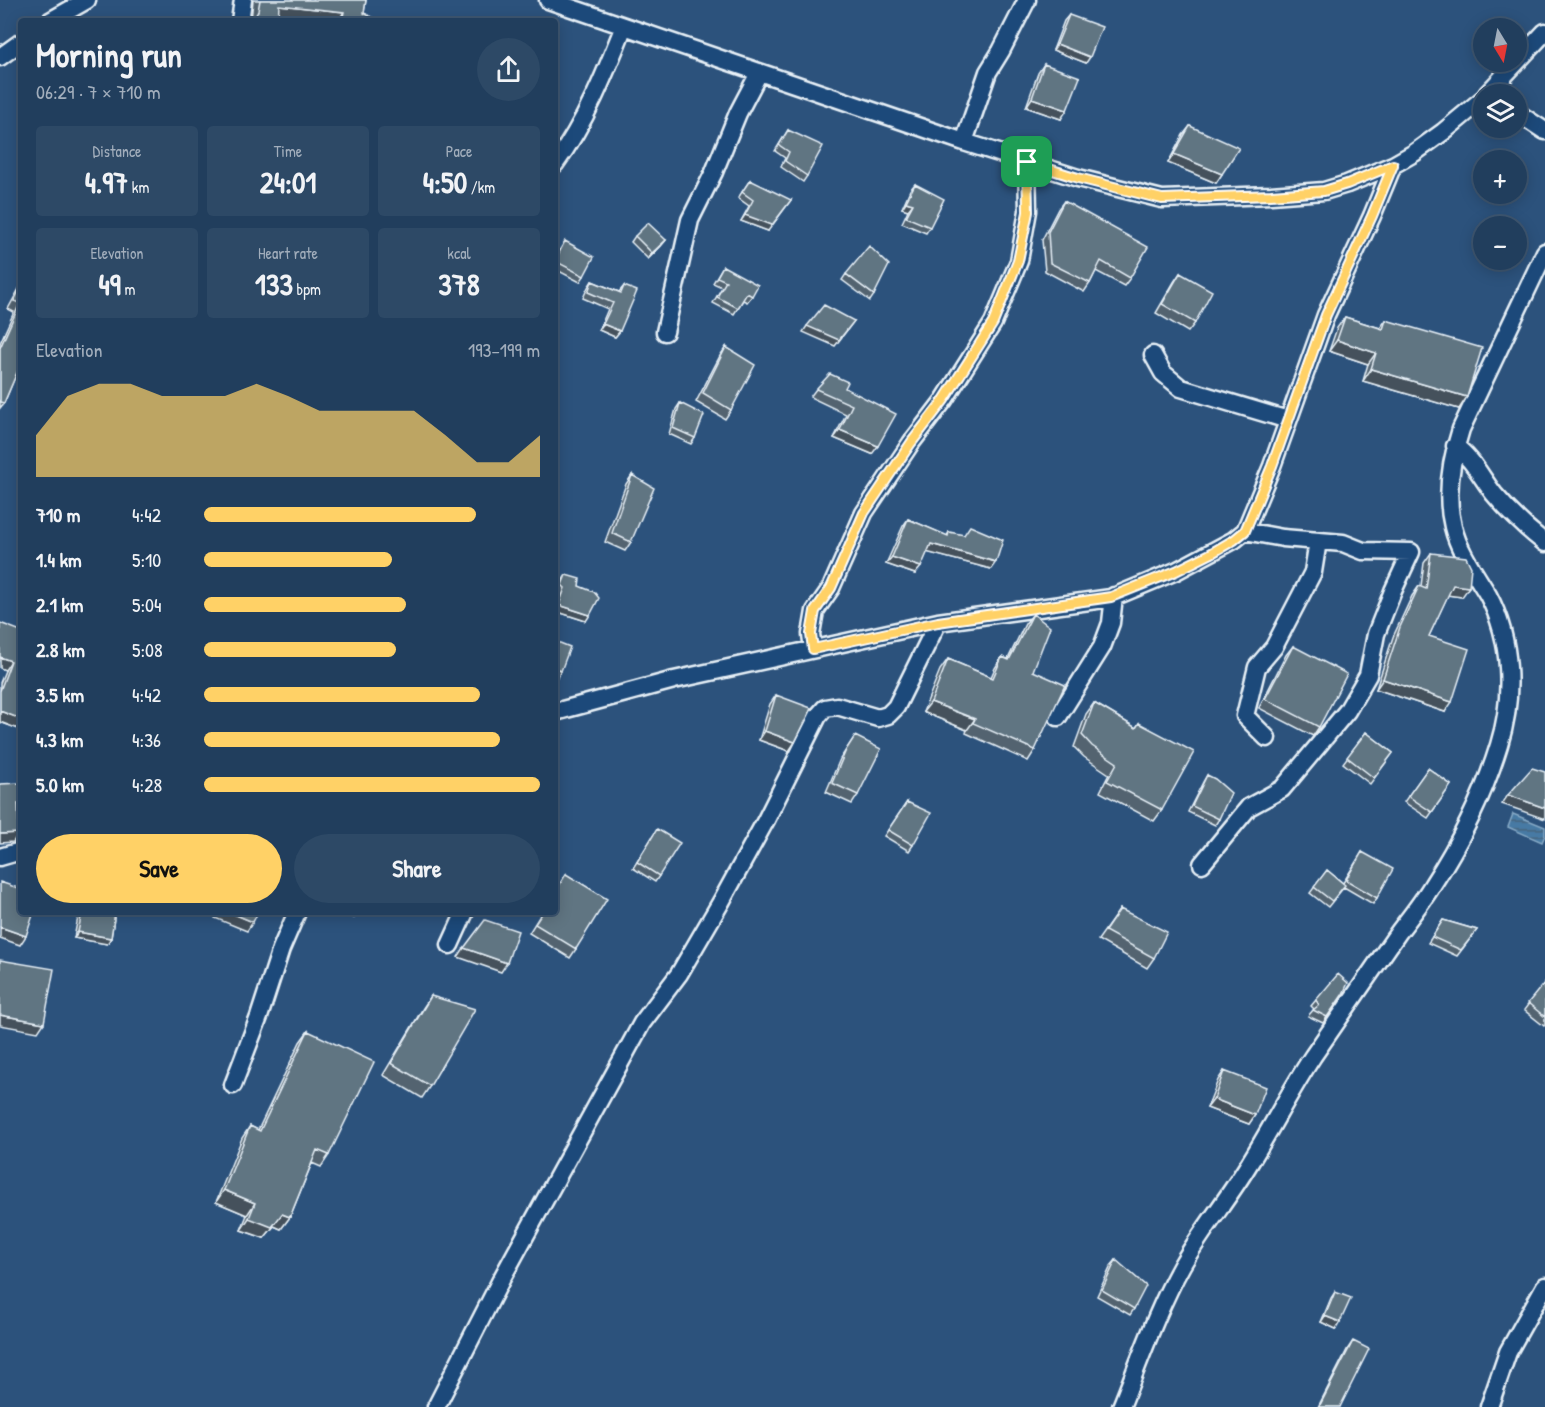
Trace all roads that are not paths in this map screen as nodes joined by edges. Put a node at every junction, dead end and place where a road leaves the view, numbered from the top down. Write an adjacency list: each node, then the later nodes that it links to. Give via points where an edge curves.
1 (87, 0): 5 (street)
2 (243, 0): 6 (street)
3 (548, 0): 7 (street)
4 (1027, 0): 16 (street, via 988,72)
5 (55, 18)
6 (240, 18)
7 (624, 26): 11 (street); 17 (street, via 596,94)
8 (1545, 32): 12 (street)
9 (18, 44): 10 (street)
10 (0, 57)
11 (759, 72): 16 (street); 21 (street, via 690,220)
12 (1497, 84)
13 (1473, 107): 19 (street)
14 (1527, 119): 15 (street)
15 (1545, 131)
16 (964, 142): 18 (street)
17 (558, 159)
18 (1027, 162): 19 (street, via 1162,199 1324,191); 30 (street, via 1028,212 1018,261 993,323 864,513 831,588 815,611)
19 (1393, 165): 23 (street, via 1326,315)
20 (1545, 252): 24 (street)
21 (665, 332)
22 (1153, 355): 23 (street, via 1163,373 1181,388)
23 (1288, 420): 25 (street)
24 (1455, 446): 27 (street, via 1469,457 1509,511); 43 (street, via 1449,492 1454,530 1490,599 1500,626 1509,677 1507,710 1486,783 1432,886 1306,1066 1250,1163 1182,1265 1162,1304)
25 (1245, 531): 26 (street); 28 (street, via 1176,571)
26 (1318, 541): 33 (street, via 1313,572 1274,647 1257,667 1245,716); 36 (street, via 1343,543 1363,551 1411,552 1376,634 1368,675 1347,711 1282,789 1250,807)
27 (1545, 543)
28 (1114, 596): 29 (street); 32 (street, via 1111,623 1102,647)
29 (938, 622): 30 (street); 42 (street, via 896,707 888,715 878,718 837,706 825,708 818,716 721,902 679,974 642,1023)
30 (813, 649): 31 (street)
31 (558, 711)
32 (1058, 717)
33 (1267, 738)
34 (18, 852): 35 (street)
35 (0, 857)
36 (1202, 864)
37 (296, 915): 40 (street)
38 (464, 915): 39 (street)
39 (450, 945)
40 (233, 1085)
41 (1545, 1286): 44 (street, via 1508,1352)
42 (436, 1407)
43 (1122, 1407)
44 (1489, 1407)

